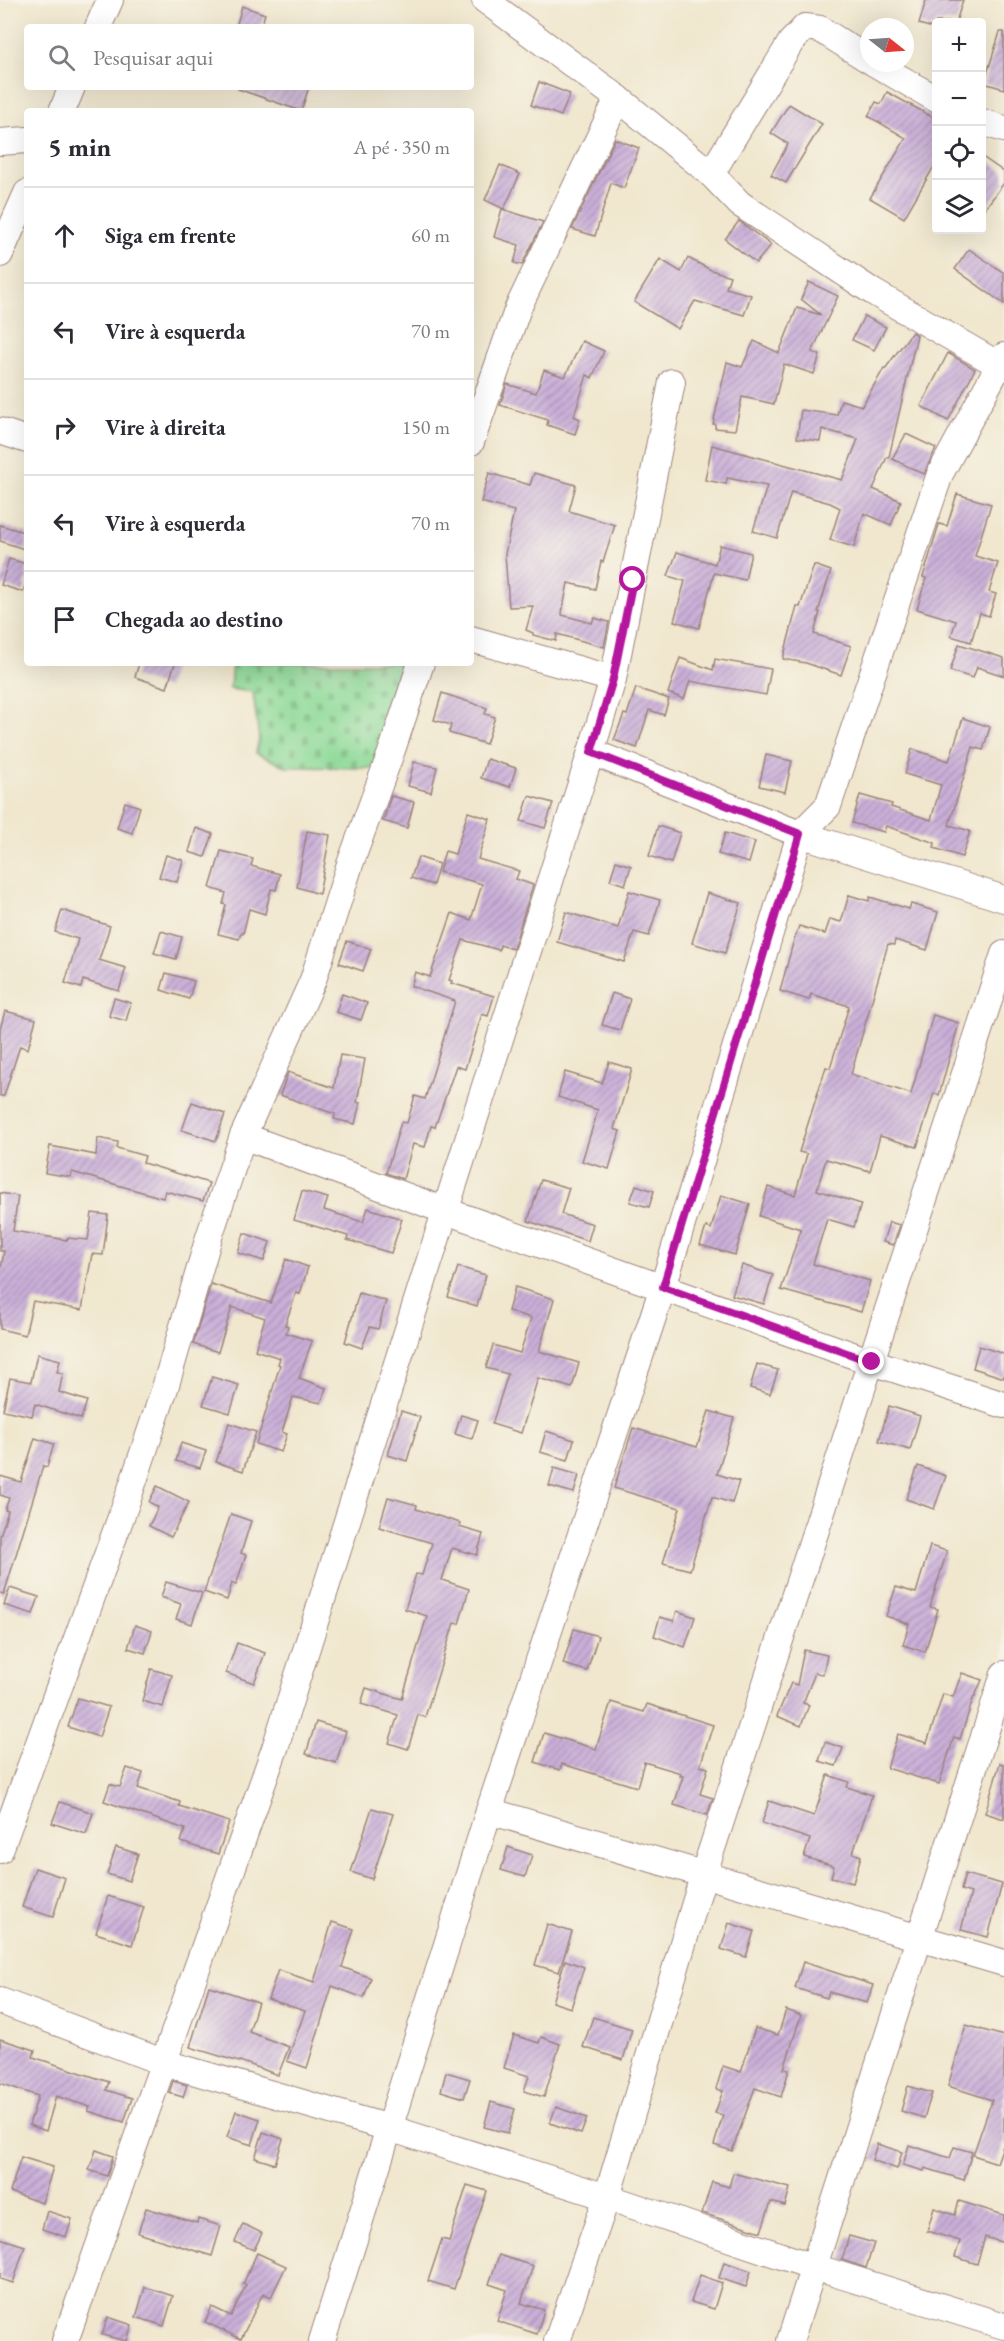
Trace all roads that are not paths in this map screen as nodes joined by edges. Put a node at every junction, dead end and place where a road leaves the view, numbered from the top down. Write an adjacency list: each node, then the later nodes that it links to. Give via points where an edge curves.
1 (110, 0): 3 (street)
2 (485, 0): 8 (street)
3 (99, 24)
4 (860, 54): 14 (street, via 820,29 805,27 791,42)
5 (890, 72): 7 (street)
6 (71, 90): 9 (street)
7 (932, 97)
8 (618, 98): 14 (street); 20 (street, via 518,308)
9 (63, 108)
10 (986, 124): 11 (street)
11 (1004, 129)
12 (24, 140): 13 (street)
13 (0, 142)
14 (711, 174): 17 (street, via 740,204 873,292)
15 (24, 200): 16 (street)
16 (0, 254)
17 (1003, 363): 26 (street, via 940,474 828,806)
18 (672, 382): 24 (street)
19 (0, 432): 21 (street)
20 (474, 433)
21 (24, 439)
22 (474, 640): 24 (street)
23 (420, 666): 29 (street, via 313,980)
24 (613, 679): 25 (street)
25 (591, 752): 26 (street); 30 (street)
26 (800, 834): 27 (street); 31 (street)
27 (1004, 899)
28 (1004, 954): 32 (street)
29 (243, 1136): 30 (street); 36 (street, via 129,1495)
30 (446, 1211): 31 (street); 41 (street, via 275,1748)
31 (663, 1287): 32 (street); 35 (street)
32 (872, 1362): 33 (street); 37 (street)
33 (1004, 1405)
34 (1004, 1674): 38 (street)
35 (489, 1811): 37 (street); 42 (street)
36 (0, 1851)
37 (704, 1873): 38 (street); 43 (street)
38 (918, 1937): 39 (street); 44 (street)
39 (1004, 1963)
40 (0, 2001): 41 (street)
41 (165, 2063): 42 (street); 46 (street)
42 (389, 2128): 43 (street); 47 (street)
43 (607, 2197): 44 (street); 48 (street)
44 (814, 2266): 45 (street); 49 (street)
45 (1004, 2326)
46 (65, 2341)
47 (322, 2341)
48 (557, 2341)
49 (790, 2341)

